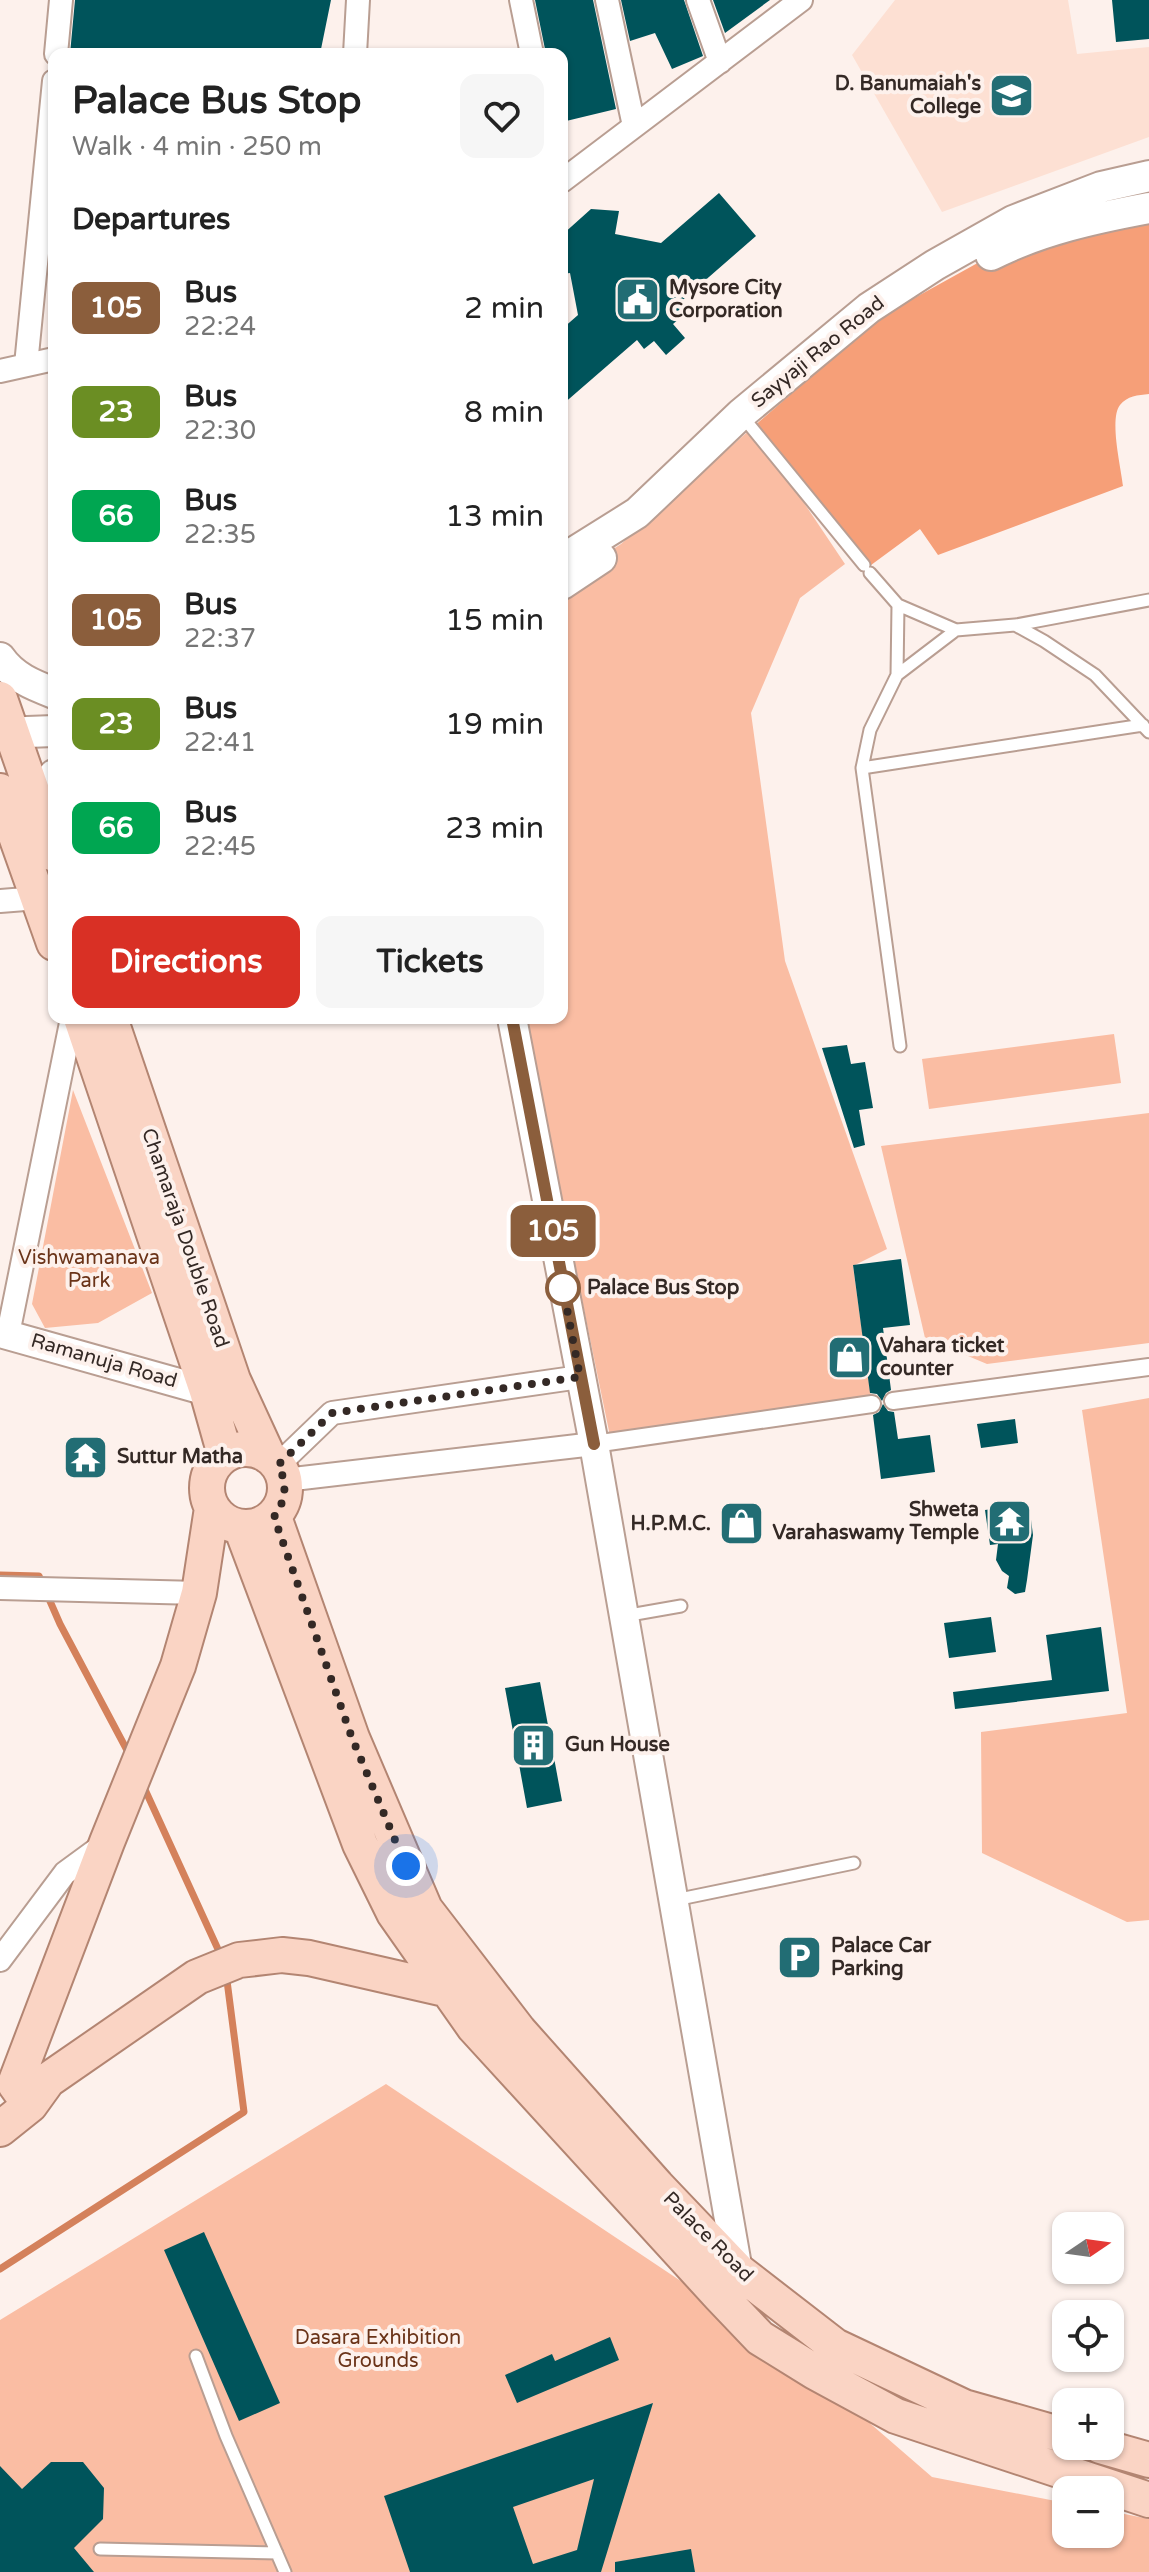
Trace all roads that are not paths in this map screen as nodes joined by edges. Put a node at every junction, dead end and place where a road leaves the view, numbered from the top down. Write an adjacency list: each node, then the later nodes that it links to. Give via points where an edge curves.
1 (61, 0): 7 (street)
2 (358, 0): 8 (street)
3 (521, 0): 9 (street)
4 (607, 0): 11 (street)
5 (698, 0): 10 (street)
6 (801, 0): 10 (street)
7 (57, 48)
8 (355, 48)
9 (531, 48)
10 (720, 62): 11 (street)
11 (634, 126): 13 (street)
12 (48, 158): 17 (street)
13 (568, 176)
14 (1149, 176): 19 (main road, Sayyaji Rao Road, via 1101,187 1013,221 935,265 869,308)
15 (1149, 208): 19 (main road, Sayyaji Rao Road, via 1021,239 943,279 880,317)
16 (48, 360): 17 (street)
17 (26, 365): 18 (street)
18 (0, 371)
19 (747, 421): 20 (main road, Sayyaji Rao Road, via 637,513); 21 (main road, Sayyaji Rao Road, via 648,526); 23 (lane)
20 (568, 556)
21 (568, 580)
22 (1149, 600): 24 (lane)
23 (898, 605): 25 (lane); 27 (lane)
24 (1015, 625): 25 (lane); 31 (lane, via 1095,675)
25 (956, 630): 27 (lane)
26 (0, 658): 28 (main road, via 9,671)
27 (897, 675): 33 (lane, via 870,730)
28 (48, 691)
29 (48, 714): 30 (main road)
30 (3, 721): 32 (main road); 35 (main road)
31 (1146, 728): 33 (lane)
32 (48, 730)
33 (862, 768): 43 (lane)
34 (0, 791): 36 (main road)
35 (48, 838)
36 (38, 898): 37 (street); 38 (main road)
37 (0, 901)
38 (48, 926)
39 (71, 1024): 44 (street)
40 (83, 1024): 47 (main road)
41 (112, 1024): 52 (main road, Chamaraja Double Road, via 233,1380)
42 (513, 1024): 46 (street)
43 (900, 1046)
44 (4, 1334): 47 (street, Ramanuja Road)
45 (1149, 1367): 48 (street)
46 (580, 1377): 50 (street); 52 (street, via 332,1413)
47 (207, 1391): 51 (main road)
48 (893, 1401)
49 (872, 1404): 50 (street)
50 (594, 1444): 52 (street); 59 (street)
51 (225, 1455): 52 (main road, via 254,1450); 53 (main road, via 208,1479)
52 (277, 1467): 54 (main road, via 285,1493)
53 (212, 1508): 55 (main road, via 224,1521); 57 (main road)
54 (274, 1517): 55 (main road, via 259,1526); 64 (main road, via 352,1738)
55 (241, 1527): 64 (main road, via 360,1844 394,1913)
56 (6, 1588): 57 (street)
57 (199, 1593): 60 (main road, via 178,1666)
58 (681, 1606): 59 (lane)
59 (624, 1616): 62 (street)
60 (107, 1842): 63 (street, via 65,1873); 65 (main road)
61 (854, 1863): 62 (lane)
62 (673, 1900): 67 (street)
63 (0, 1960)
64 (457, 1976): 65 (main road, via 282,1955 239,1960 197,1977); 67 (main road, Palace Road, via 529,2043); 72 (main road, via 474,2027 760,2338 896,2416)
65 (23, 2091): 66 (main road)
66 (0, 2129)
67 (738, 2271): 69 (main road, Palace Road, via 835,2346 964,2407)
68 (196, 2356): 74 (lane)
69 (1052, 2432)
70 (1124, 2453): 71 (main road)
71 (1149, 2460)
72 (1149, 2500)
73 (100, 2549): 74 (lane)
74 (277, 2553): 75 (lane)
75 (285, 2572)

